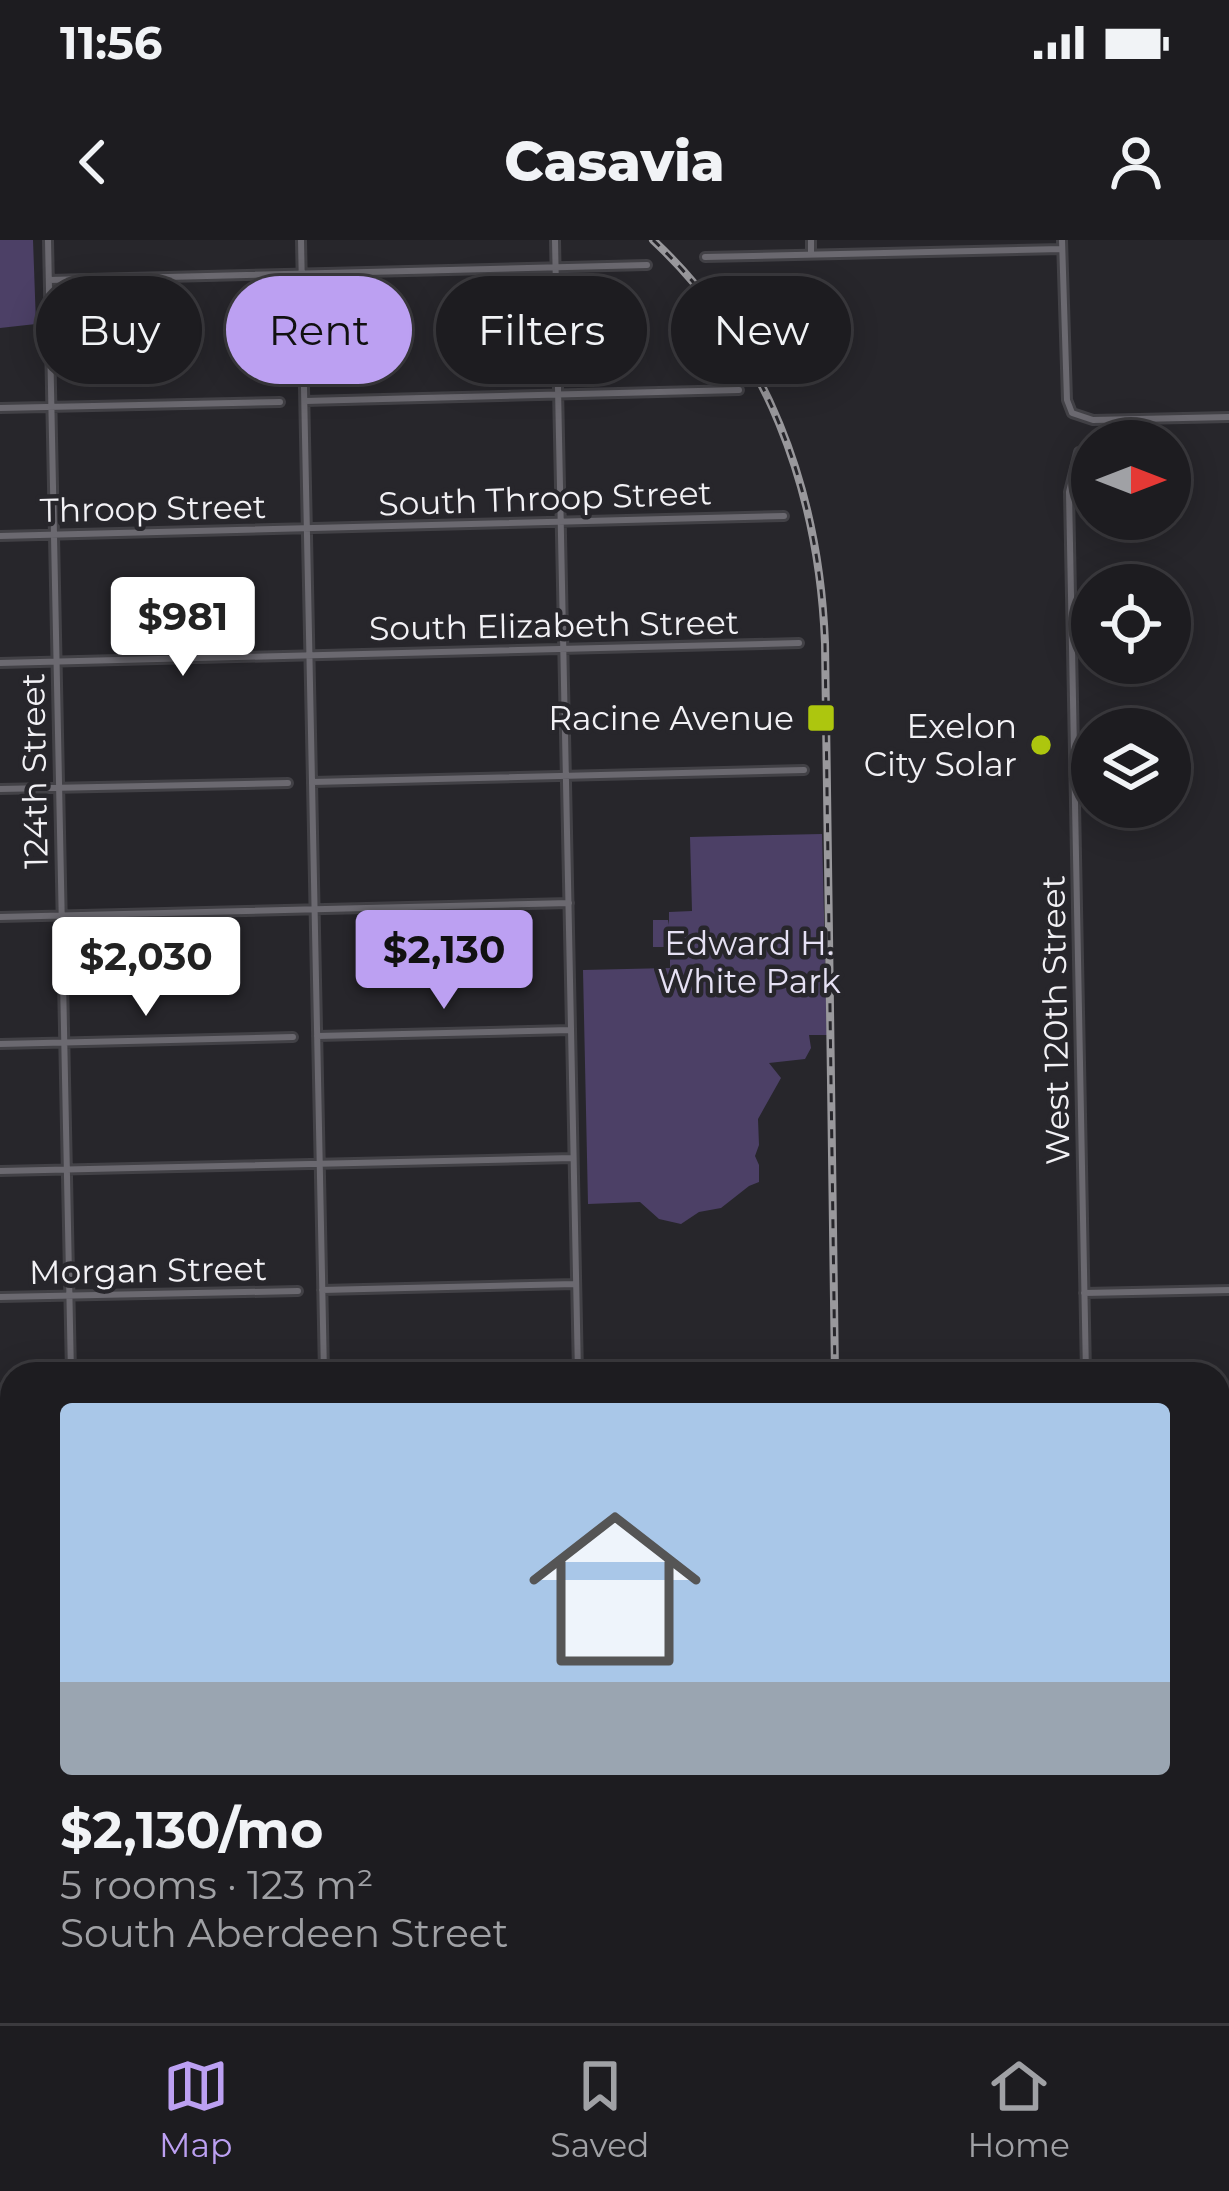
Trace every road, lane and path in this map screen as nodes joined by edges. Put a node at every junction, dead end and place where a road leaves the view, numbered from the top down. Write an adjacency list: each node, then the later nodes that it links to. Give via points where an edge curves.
1 (48, 240): 11 (street, 124th Street)
2 (301, 240): 10 (street)
3 (556, 240): 9 (street)
4 (811, 240): 6 (street)
5 (1062, 244): 6 (street); 20 (street, via 1072,413 1093,420)
6 (811, 254): 7 (street)
7 (705, 257)
8 (647, 265): 9 (street)
9 (556, 268): 10 (street); 15 (street)
10 (302, 274): 12 (street); 16 (street)
11 (49, 276)
12 (202, 276)
13 (51, 384): 18 (street, 124th Street)
14 (739, 390): 15 (street)
15 (559, 394): 16 (street); 23 (street)
16 (304, 401): 24 (street)
17 (280, 402): 18 (street)
18 (51, 407): 19 (street); 25 (street, 124th Street)
19 (0, 408)
20 (1229, 417)
21 (1071, 484): 55 (street, West 120th Street)
22 (784, 516): 23 (street, South Throop Street)
23 (561, 521): 24 (street, South Throop Street); 28 (street)
24 (307, 529): 25 (street, Throop Street); 29 (street)
25 (54, 534): 26 (street, Throop Street); 30 (street, 124th Street)
26 (0, 536)
27 (799, 643): 28 (street, South Elizabeth Street)
28 (563, 649): 29 (street, South Elizabeth Street); 33 (street)
29 (309, 655): 30 (street, South Elizabeth Street); 34 (street)
30 (56, 662): 31 (street, South Elizabeth Street); 36 (street, 124th Street)
31 (0, 663)
32 (804, 770): 33 (street)
33 (566, 776): 34 (street); 38 (street)
34 (312, 782): 39 (street)
35 (288, 783): 36 (street)
36 (59, 788): 37 (street); 40 (street, 124th Street)
37 (0, 789)
38 (568, 903): 39 (street); 42 (street)
39 (315, 909): 40 (street); 43 (street)
40 (61, 916): 41 (street); 45 (street, 124th Street)
41 (0, 917)
42 (571, 1030): 43 (street); 47 (street)
43 (317, 1036): 48 (street)
44 (293, 1037): 45 (street)
45 (64, 1042): 46 (street); 49 (street, 124th Street)
46 (0, 1044)
47 (573, 1158): 48 (street); 51 (street)
48 (319, 1163): 49 (street); 52 (street)
49 (67, 1170): 50 (street); 57 (street, 124th Street)
50 (0, 1171)
51 (576, 1284): 52 (street); 60 (street)
52 (322, 1290): 59 (street)
53 (1229, 1290): 55 (street)
54 (298, 1291): 57 (street, Morgan Street)
55 (1084, 1293): 61 (street, West 120th Street)
56 (0, 1297): 57 (street, Morgan Street)
57 (69, 1297): 58 (street, 124th Street)
58 (70, 1362)
59 (324, 1362)
60 (578, 1362)
61 (1086, 1362)

